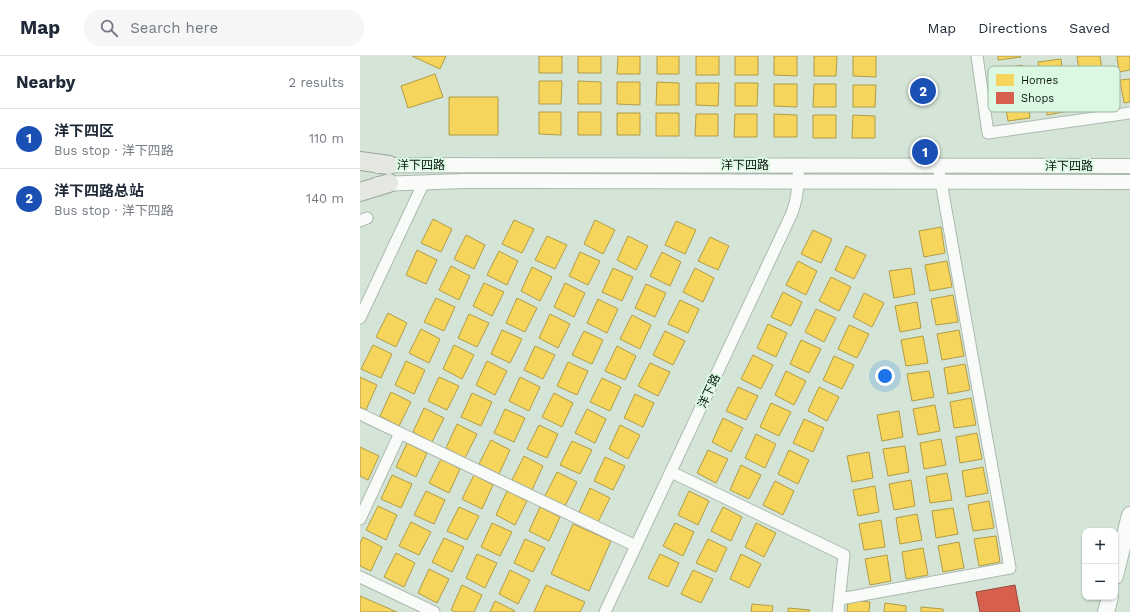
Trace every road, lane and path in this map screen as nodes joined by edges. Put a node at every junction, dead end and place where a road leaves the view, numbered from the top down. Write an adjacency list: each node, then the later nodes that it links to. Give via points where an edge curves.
1 (977, 56): 2 (street, via 988,133)
2 (1130, 113)
3 (360, 161): 4 (main road)
4 (389, 165): 5 (street, 洋下四路); 8 (street, 洋下四路)
5 (798, 165): 6 (street, 洋下四路); 10 (street, 洋下路)
6 (938, 165): 7 (street, 洋下四路); 11 (street)
7 (1130, 166)
8 (360, 168)
9 (424, 182): 10 (street, 洋下四路); 13 (street, 洋下四路); 16 (street)
10 (798, 182): 11 (street, 洋下四路); 19 (street, 洋下路, via 792,213)
11 (941, 182): 12 (street, 洋下四路); 25 (street, via 1010,568)
12 (1130, 182)
13 (389, 183): 14 (street, 洋下四路); 15 (main road)
14 (360, 185)
15 (360, 192)
16 (360, 318)
17 (360, 414): 18 (street)
18 (400, 433): 21 (street); 22 (street)
19 (671, 472): 22 (street, 洋下路); 25 (street, via 844,555)
20 (1130, 515): 23 (main road)
21 (360, 519)
22 (636, 546): 28 (street, 洋下路)
23 (1118, 564)
24 (360, 577): 27 (street)
25 (840, 599): 29 (street)
26 (1109, 600): 30 (main road)
27 (434, 612)
28 (605, 612)
29 (838, 612)
30 (1106, 612)

